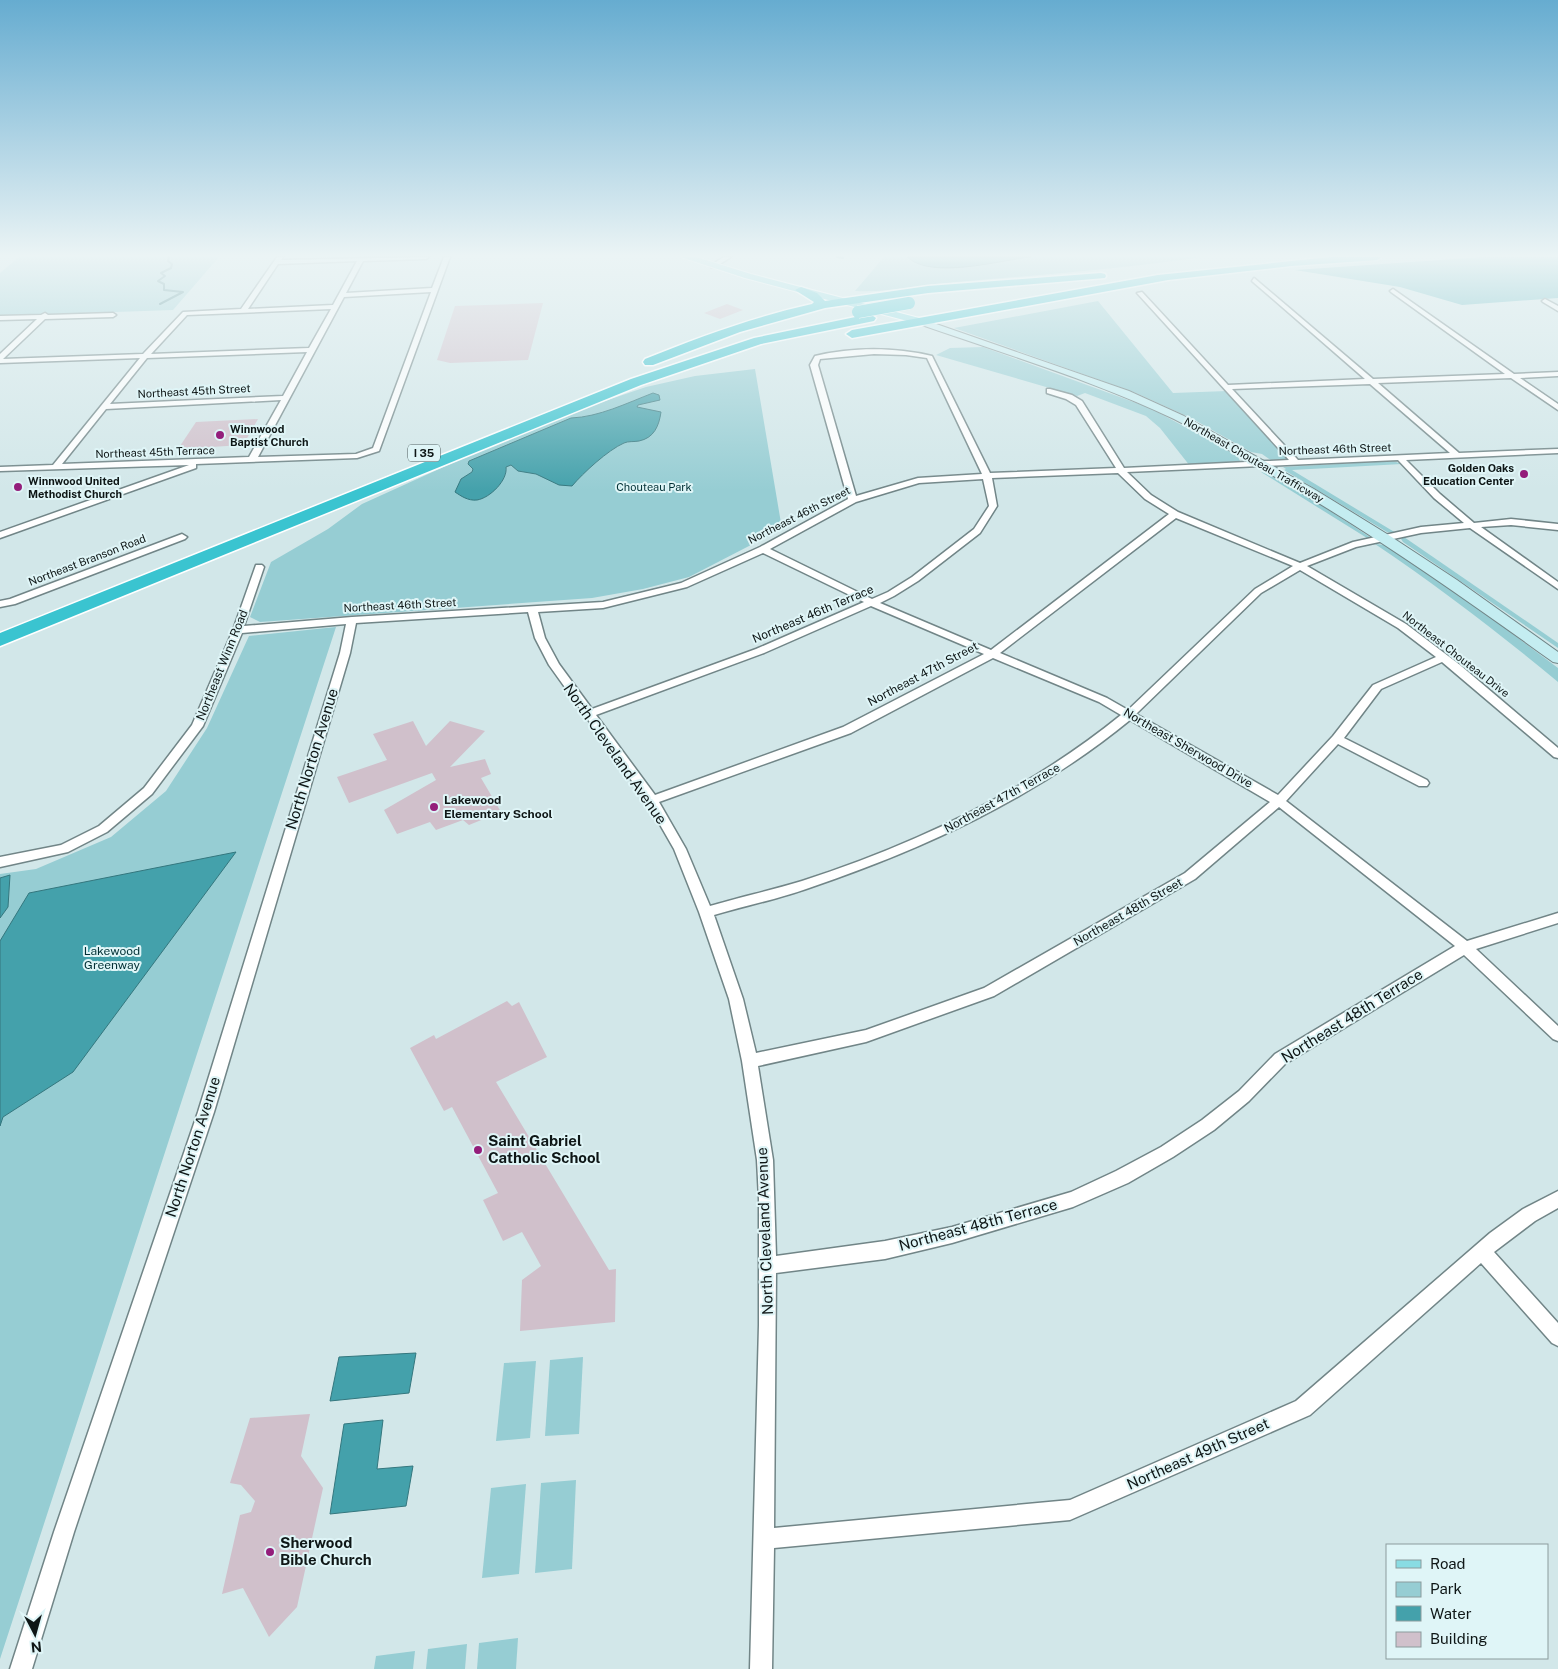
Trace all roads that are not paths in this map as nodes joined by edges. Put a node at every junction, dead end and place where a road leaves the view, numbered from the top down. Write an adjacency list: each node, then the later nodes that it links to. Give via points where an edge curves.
1 (26, 335): 15 (street)
2 (165, 335): 14 (street)
3 (319, 335): 13 (street)
4 (418, 335): 28 (street, Northeast 45th Terrace, via 376,449 357,456)
5 (732, 335): 17 (highway)
6 (758, 335): 47 (highway, I 35, via 618,376)
7 (778, 335): 17 (highway, I 35)
8 (849, 335): 17 (highway)
9 (959, 335): 31 (main road, Northeast Chouteau Trafficway, via 1143,400)
10 (1178, 335): 20 (street)
11 (1317, 335): 19 (street)
12 (1455, 335): 18 (street)
13 (311, 350): 14 (street); 22 (street)
14 (146, 355): 15 (street); 23 (street)
15 (0, 360)
16 (1558, 374): 18 (street)
17 (636, 375): 53 (highway, I 35)
18 (1514, 376): 19 (street); 24 (street)
19 (1371, 382): 20 (street); 26 (street)
20 (1226, 387): 30 (street)
21 (1050, 391): 34 (street, Northeast Chouteau Drive, via 1079,403)
22 (285, 398): 23 (street, Northeast 45th Street); 28 (street)
23 (104, 407): 32 (street)
24 (1558, 408)
25 (1558, 452): 26 (street, Northeast 46th Street)
26 (1458, 456): 27 (street, Northeast 46th Street)
27 (1401, 459): 30 (street, Northeast 46th Street); 38 (street, via 1431,492)
28 (252, 460): 29 (street, Northeast 45th Terrace)
29 (205, 462): 32 (street, Northeast 45th Terrace); 40 (street)
30 (1295, 462): 31 (street, Northeast 46th Street)
31 (1261, 464): 34 (street, Northeast 46th Street); 42 (main road, Northeast Chouteau Trafficway)
32 (55, 467): 33 (street, Northeast 45th Terrace)
33 (0, 469)
34 (1122, 472): 35 (street, Northeast 46th Street); 37 (street, Northeast Chouteau Drive, via 1142,493)
35 (988, 476): 36 (street, Northeast 46th Street, via 918,481); 36 (street, Northeast 46th Terrace, via 930,357 892,353 826,355 816,358 814,365); 48 (street, Northeast 46th Terrace, via 993,506 978,531 914,579)
36 (853, 500): 43 (street, Northeast 46th Street)
37 (1175, 514): 44 (street, Northeast Chouteau Drive); 54 (street, Northeast 47th Street)
38 (1471, 526): 39 (street, Northeast 47th Terrace, via 1511,522); 42 (street, Northeast 47th Terrace); 46 (street)
39 (1558, 527)
40 (0, 535)
41 (182, 537): 49 (street, Northeast Branson Road)
42 (1383, 537): 44 (street, Northeast 47th Terrace); 56 (main road, Northeast Chouteau Trafficway)
43 (763, 549): 48 (street, Northeast Sherwood Drive); 50 (street, Northeast 46th Street, via 684,585 603,604)
44 (1300, 566): 55 (street, Northeast Chouteau Drive, via 1402,626); 58 (street, Northeast 47th Terrace, via 1258,591)
45 (259, 567): 52 (street, Northeast Winn Road)
46 (1558, 586)
47 (92, 587)
48 (871, 603): 54 (street, Northeast Sherwood Drive); 57 (street, Northeast 46th Terrace, via 760,651)
49 (0, 604)
50 (532, 609): 51 (street, Northeast 46th Street); 57 (street, North Cleveland Avenue, via 547,653)
51 (352, 620): 52 (street, Northeast 46th Street); 75 (street, North Norton Avenue, via 345,653 206,1112)
52 (238, 630): 64 (street, Northeast Winn Road, via 197,726 148,791 103,829 72,845)
53 (0, 640)
54 (992, 654): 58 (street, Northeast Sherwood Drive); 62 (street, Northeast 47th Street, via 847,730)
55 (1442, 658): 59 (street, Northeast 48th Street, via 1377,687); 60 (street, Northeast Chouteau Drive)
56 (1558, 659)
57 (588, 714): 62 (street, North Cleveland Avenue)
58 (1130, 714): 63 (street, Northeast Sherwood Drive); 65 (street, Northeast 47th Terrace, via 1092,745 1028,787 943,831 843,872)
59 (1337, 739): 61 (street); 63 (street, Northeast 48th Street)
60 (1558, 754)
61 (1423, 783)
62 (652, 800): 65 (street, North Cleveland Avenue, via 680,849)
63 (1279, 801): 67 (street, Northeast Sherwood Drive); 69 (street, Northeast 48th Street, via 1190,876 989,992 866,1036)
64 (0, 862)
65 (706, 912): 69 (street, North Cleveland Avenue, via 736,999)
66 (1558, 918): 67 (street, Northeast 48th Terrace)
67 (1465, 947): 68 (street, Northeast Sherwood Drive); 72 (street, Northeast 48th Terrace, via 1280,1059 1244,1096 1208,1125 1114,1181 1064,1202 952,1235 885,1250)
68 (1558, 1035)
69 (750, 1062): 72 (street, North Cleveland Avenue, via 765,1160)
70 (1558, 1198): 71 (street, Northeast 49th Street)
71 (1482, 1251): 73 (street); 74 (street, Northeast 49th Street, via 1303,1408 1070,1510)
72 (767, 1266): 74 (street, North Cleveland Avenue)
73 (1558, 1337)
74 (765, 1539): 76 (street, North Cleveland Avenue)
75 (21, 1669)
76 (761, 1669)

